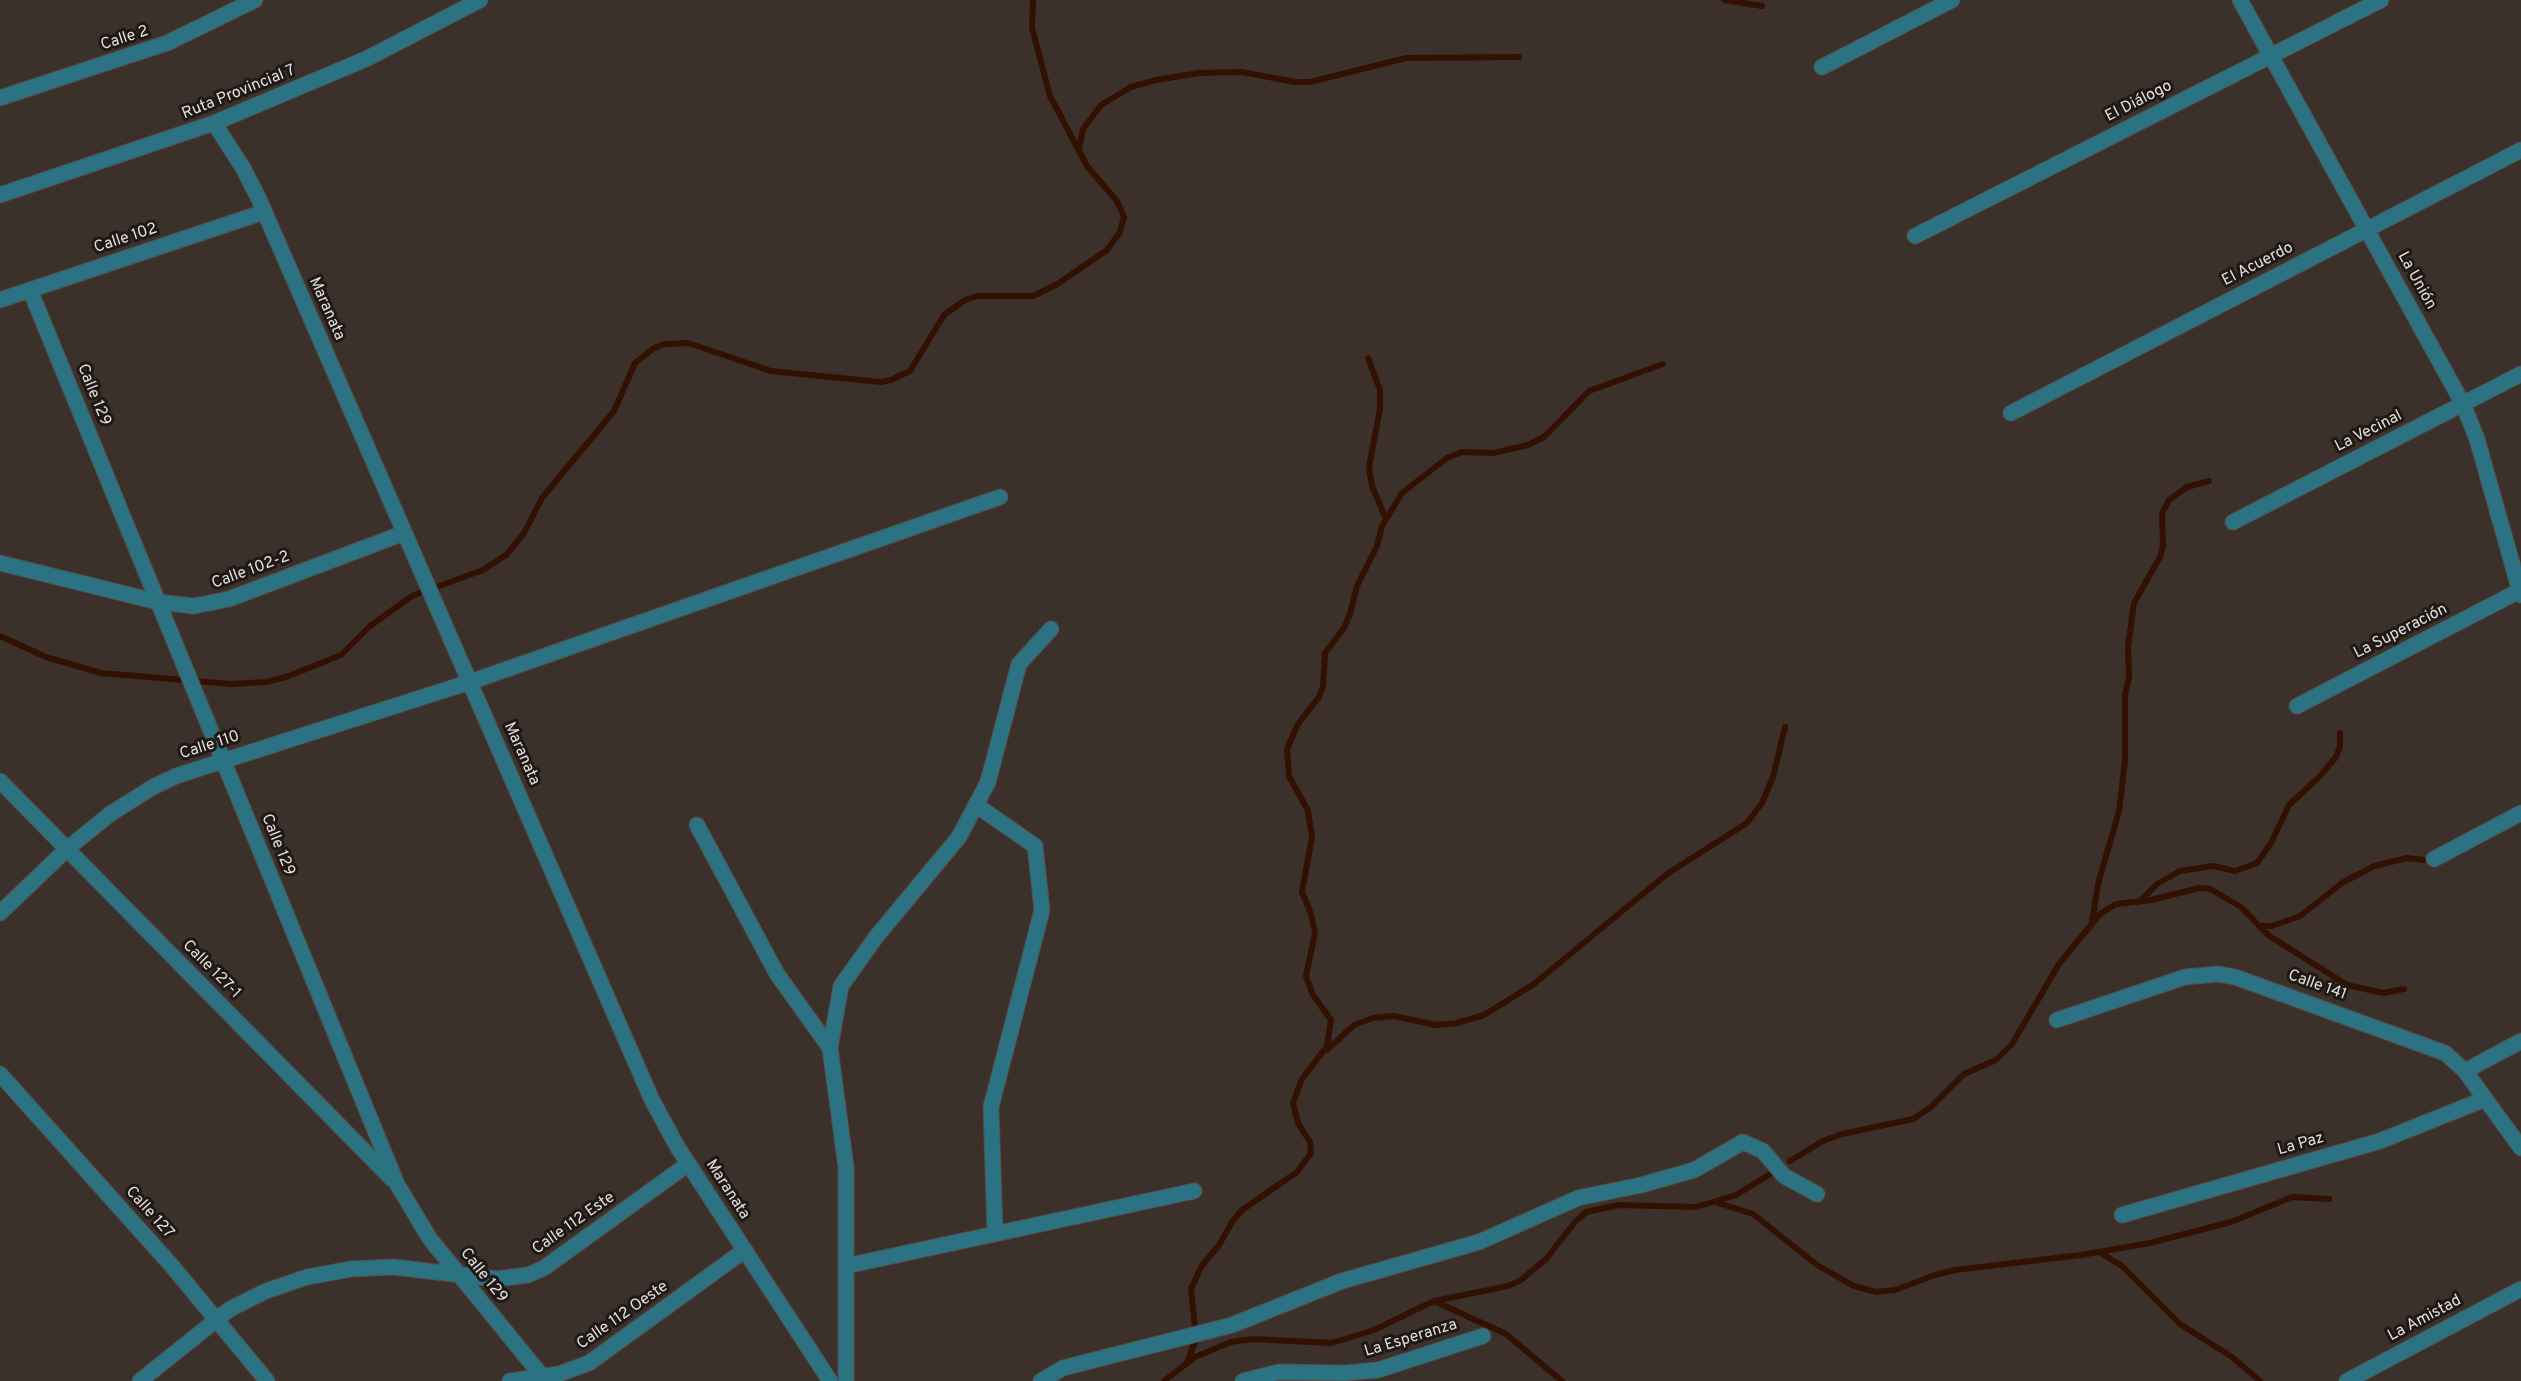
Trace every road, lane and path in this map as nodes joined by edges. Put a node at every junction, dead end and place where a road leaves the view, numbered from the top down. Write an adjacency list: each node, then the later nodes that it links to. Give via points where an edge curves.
1 (255, 0): 8 (street, Calle 2, via 167,43)
2 (480, 0): 9 (street, Ruta Provincial 7, via 366,59)
3 (1952, 0): 7 (street)
4 (2240, 0): 6 (street, La Unión)
5 (2381, 0): 6 (street, El Diálogo)
6 (2271, 56): 13 (street, La Unión); 14 (street, El Diálogo)
7 (1822, 67)
8 (0, 98)
9 (214, 123): 11 (street, Ruta Provincial 7); 12 (street, Maranata, via 243,168)
10 (2521, 150): 13 (street, El Acuerdo)
11 (0, 195)
12 (264, 212): 15 (street, Calle 102); 22 (street, Maranata)
13 (2367, 229): 18 (street, La Unión); 19 (street, El Acuerdo)
14 (1915, 236)
15 (30, 290): 16 (street, Calle 102); 25 (street, Calle 129)
16 (0, 300)
17 (2521, 374): 18 (street, La Vecinal)
18 (2463, 404): 21 (street, La Vecinal); 24 (street, La Unión)
19 (2012, 413)
20 (1000, 497): 27 (street, Calle 110)
21 (2233, 522)
22 (404, 533): 25 (street, Calle 102-2, via 212,604 176,606); 27 (street, Maranata)
23 (0, 563): 25 (street, Calle 102-2)
24 (2521, 592): 28 (street, La Superación)
25 (158, 602): 29 (street, Calle 129)
26 (1051, 629): 31 (street, via 1018,664 988,782)
27 (470, 682): 29 (street, Calle 110); 44 (street, Maranata, via 649,1092)
28 (2297, 706)
29 (223, 760): 34 (street, Calle 110, via 153,787 110,814); 45 (street, Calle 129)
30 (0, 781): 34 (street, Calle 127-1)
31 (976, 804): 39 (street, via 959,837 840,986); 49 (street, via 1035,846 1042,910 991,1107)
32 (2521, 813): 35 (street)
33 (697, 825): 39 (street, via 777,974)
34 (67, 849): 36 (street, Calle 110); 45 (street, Calle 127-1)
35 (2434, 859)
36 (0, 913)
37 (2057, 1020): 40 (street, Calle 141, via 2185,977 2218,974 2437,1048)
38 (2521, 1041): 40 (street)
39 (830, 1048): 51 (street, via 846,1167)
40 (2465, 1071): 42 (street, Calle 141)
41 (0, 1074): 54 (street, Calle 127)
42 (2485, 1099): 43 (street, Calle 141); 48 (street, La Paz, via 2368,1144)
43 (2521, 1148)
44 (688, 1164): 50 (street, Maranata); 52 (street, Calle 112 Este, via 544,1268 528,1275 496,1279)
45 (397, 1184): 52 (street, Calle 129, via 421,1226)
46 (1194, 1191): 49 (street)
47 (1817, 1194): 62 (street, via 1784,1176 1763,1151 1743,1142 1694,1170 1578,1198 1479,1242 1342,1281 1232,1325 1062,1368)
48 (2122, 1215)
49 (995, 1233): 51 (street)
50 (745, 1250): 56 (street, Calle 112 Oeste, via 589,1363); 60 (street, Maranata)
51 (846, 1266): 61 (street)
52 (459, 1275): 54 (street, Calle 112 Este, via 393,1267 329,1273 276,1287); 56 (street, Calle 129)
53 (2521, 1289): 64 (street, La Amistad)
54 (216, 1318): 57 (street, Calle 112 Este); 58 (street, Calle 127)
55 (1483, 1336): 63 (street, La Esperanza, via 1378,1370 1278,1372)
56 (544, 1379): 59 (street, Calle 112 Oeste)
57 (140, 1381)
58 (267, 1381)
59 (510, 1381)
60 (830, 1381)
61 (846, 1381)
62 (1041, 1381)
63 (1243, 1381)
64 (2347, 1381)

